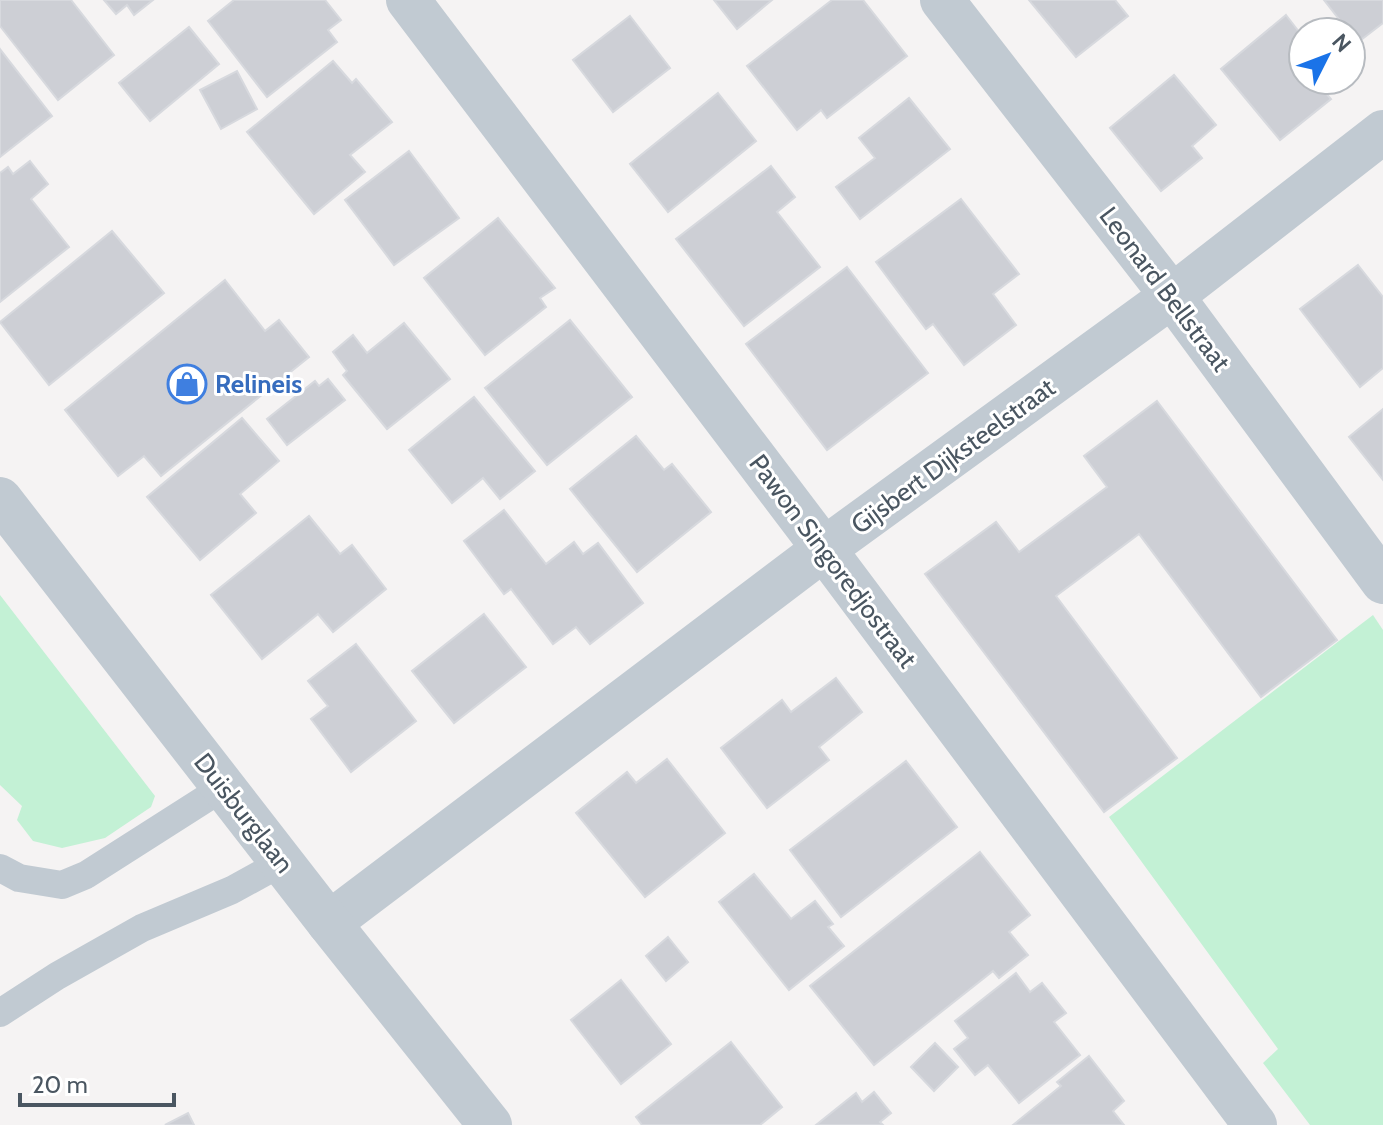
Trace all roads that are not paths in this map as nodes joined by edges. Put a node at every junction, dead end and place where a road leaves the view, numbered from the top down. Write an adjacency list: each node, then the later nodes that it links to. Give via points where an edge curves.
1 (408, 0): 6 (street, Pawon Singoredjostraat)
2 (942, 0): 4 (street, Leonard Bellstraat)
3 (1383, 132): 4 (street, Gijsbert Dijksteelstraat)
4 (1172, 296): 6 (street, Gijsbert Dijksteelstraat); 7 (street, Leonard Bellstraat)
5 (5, 514): 8 (street, Duisburglaan)
6 (824, 549): 11 (street, Gijsbert Dijksteelstraat); 14 (street, Pawon Singoredjostraat)
7 (1383, 582)
8 (224, 787): 9 (street, Duisburglaan); 10 (lane, via 62,885 19,878)
9 (283, 862): 11 (street, Duisburglaan); 12 (lane, via 142,928)
10 (0, 868)
11 (329, 923): 13 (street, Duisburglaan)
12 (0, 1013)
13 (490, 1125)
14 (1255, 1125)

